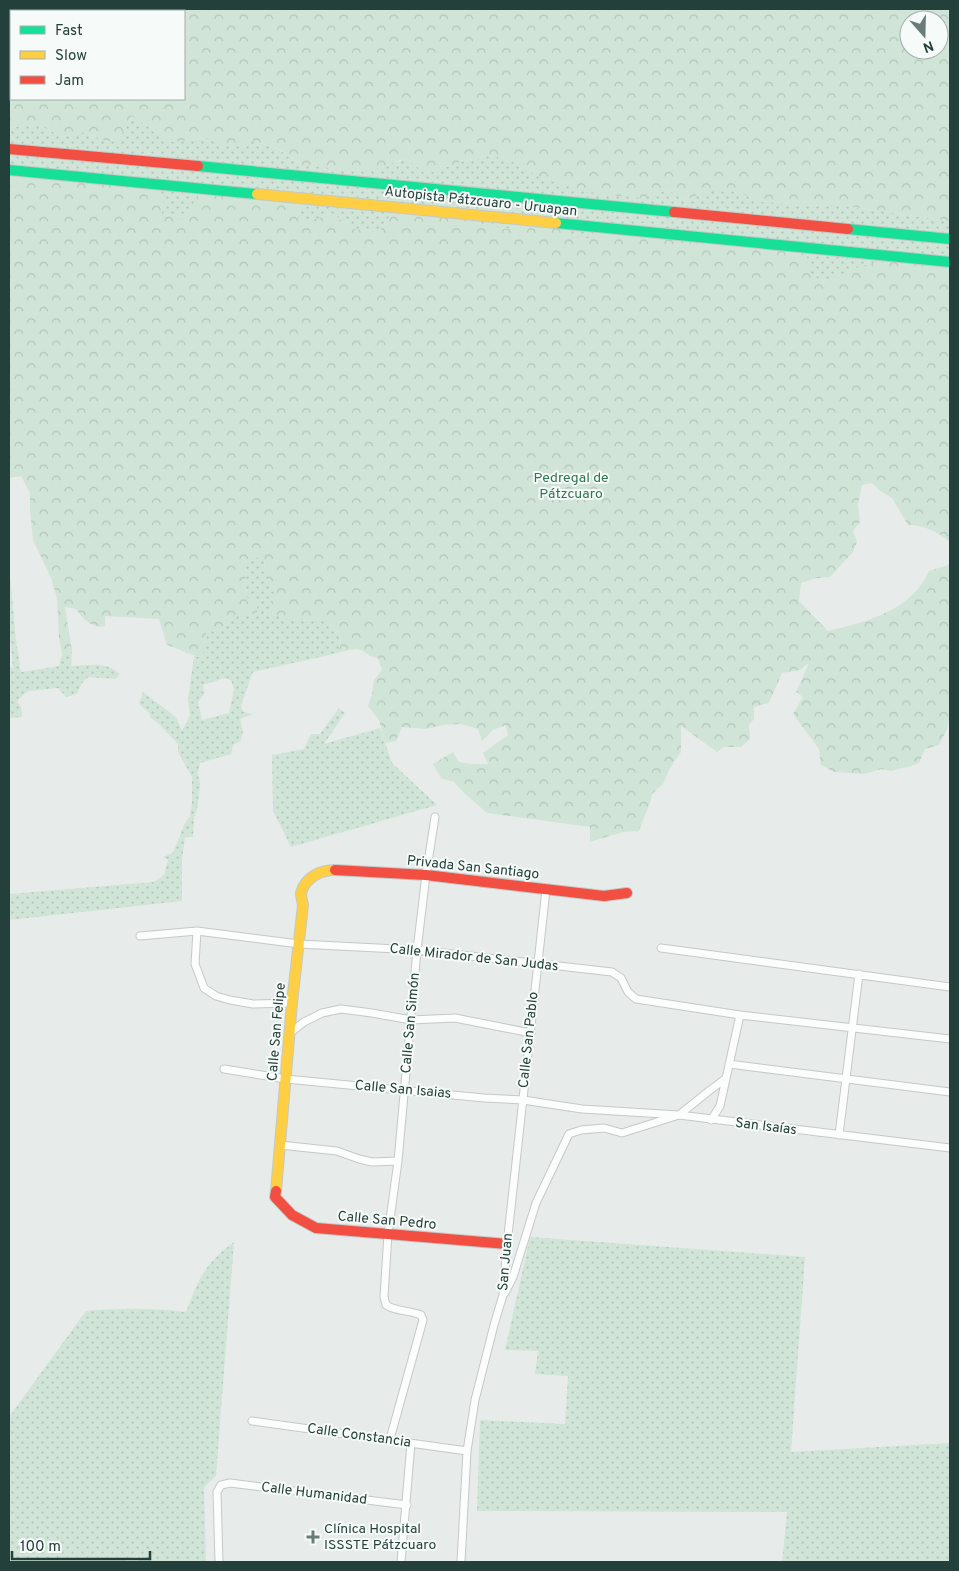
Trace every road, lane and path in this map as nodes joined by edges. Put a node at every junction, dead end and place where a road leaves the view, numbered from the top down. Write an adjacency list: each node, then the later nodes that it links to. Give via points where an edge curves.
1 (9, 149): 3 (main road, Autopista Pátzcuaro - Uruapan)
2 (9, 170): 4 (main road, Autopista Pátzcuaro - Uruapan)
3 (950, 239)
4 (950, 262)
5 (435, 816): 7 (street, Calle San Simón)
6 (316, 874): 7 (main road, Privada San Santiago, via 332,870); 12 (main road, Calle San Felipe, via 307,881 301,894)
7 (426, 875): 8 (main road, Privada San Santiago); 14 (street, Calle San Simón)
8 (546, 890): 9 (main road, Privada San Santiago, via 604,896); 15 (street, Calle San Pablo)
9 (627, 893)
10 (197, 931): 11 (street, Calle Mirador de San Judas); 12 (street, Calle Mirador de San Judas); 18 (street, via 195,964 204,988 216,996 253,1004)
11 (140, 936)
12 (299, 944): 14 (street, Calle Mirador de San Judas); 18 (main road, Calle San Felipe)
13 (662, 948): 16 (street)
14 (418, 950): 15 (street, Calle Mirador de San Judas); 20 (street, Calle San Simón)
15 (538, 964): 19 (street, Calle Mirador de San Judas, via 612,972 621,978 636,1000); 22 (street, Calle San Pablo)
16 (860, 974): 17 (street); 21 (street)
17 (950, 986)
18 (292, 1003): 23 (main road, Calle San Felipe)
19 (740, 1015): 21 (street); 25 (street)
20 (411, 1020): 22 (street, via 455,1018); 23 (street, via 341,1009 322,1013); 30 (street, Calle San Simón)
21 (853, 1028): 24 (street); 29 (street)
22 (531, 1032): 32 (street, Calle San Pablo)
23 (289, 1034): 27 (main road, Calle San Felipe)
24 (950, 1039)
25 (729, 1064): 28 (street); 29 (street)
26 (224, 1070): 27 (street, Calle San Isaias)
27 (286, 1079): 30 (street, Calle San Isaias); 37 (main road, Calle San Felipe)
28 (725, 1079): 34 (street); 35 (street, via 720,1106)
29 (846, 1080): 31 (street); 36 (street)
30 (404, 1090): 32 (street, Calle San Isaias); 39 (street, Calle San Simón)
31 (950, 1092)
32 (523, 1100): 33 (street, Calle San Isaias); 42 (street, San Juan)
33 (582, 1109): 34 (street, San Isaías)
34 (679, 1115): 35 (street, San Isaías); 43 (street, via 622,1132 604,1128 569,1134 536,1203 513,1277)
35 (711, 1120): 36 (street, San Isaías)
36 (839, 1135): 38 (street, San Isaías)
37 (280, 1146): 39 (street, via 337,1151 372,1162); 40 (main road, Calle San Felipe)
38 (950, 1148)
39 (398, 1161): 41 (street, Calle San Simón)
40 (275, 1197): 41 (main road, Calle San Pedro, via 292,1215 316,1228)
41 (388, 1234): 42 (main road, Calle San Pedro); 45 (street, Calle San Simón, via 386,1305 414,1312 421,1315 422,1320)
42 (507, 1244): 43 (street, San Juan)
43 (503, 1296): 47 (street, San Juan, via 475,1400)
44 (252, 1421): 45 (street, Calle Constancia)
45 (390, 1439): 46 (street, Calle Constancia)
46 (411, 1442): 47 (street, Calle Constancia); 48 (street)
47 (467, 1451): 51 (street, San Juan)
48 (407, 1505): 49 (street, Calle Humanidad, via 230,1483 221,1486 217,1492); 50 (street)
49 (219, 1562)
50 (401, 1562)
51 (461, 1562)

